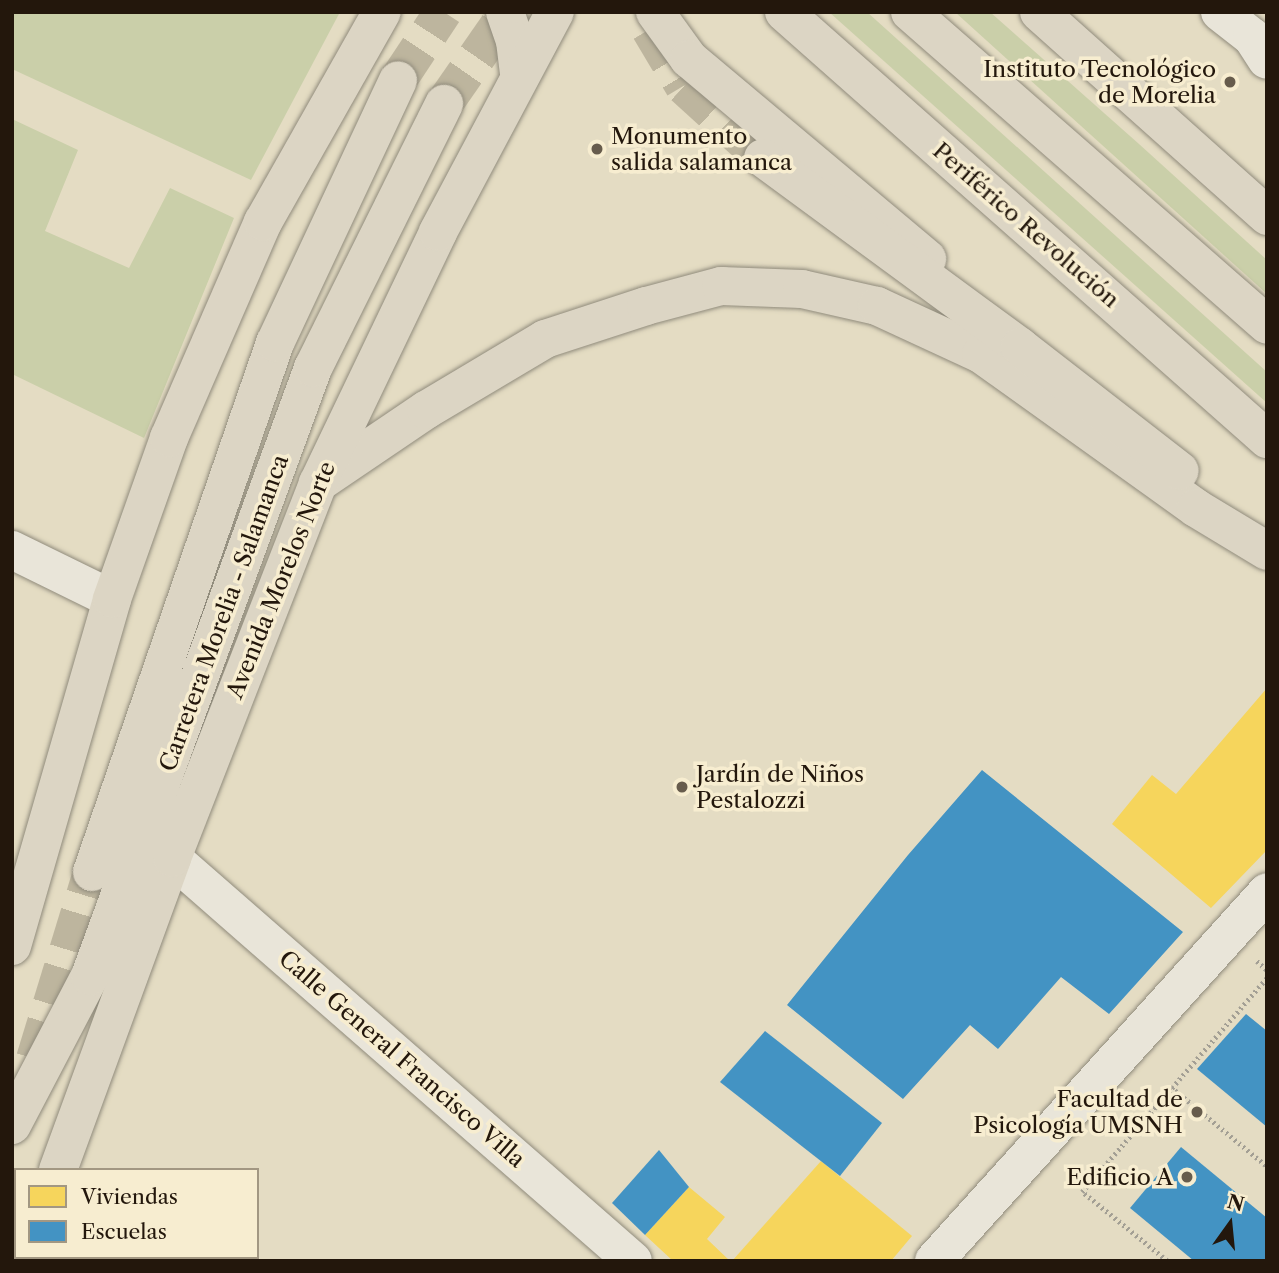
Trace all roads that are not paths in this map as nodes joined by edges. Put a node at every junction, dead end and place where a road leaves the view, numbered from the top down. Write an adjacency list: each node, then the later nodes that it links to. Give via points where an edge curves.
1 (505, 12): 10 (main road, via 516,41)
2 (555, 12): 10 (main road, Avenida Morelos Norte)
3 (655, 12): 17 (main road, via 689,59)
4 (784, 12): 16 (main road, Periférico Revolución)
5 (910, 12): 15 (main road)
6 (1039, 12): 14 (main road)
7 (1220, 12): 9 (street, via 1252,37)
8 (383, 15): 21 (main road, via 262,222 169,438)
9 (1267, 60)
10 (519, 76): 18 (main road, Avenida Morelos Norte, via 394,320)
11 (398, 80): 23 (main road, Carretera Morelia - Salamanca, via 275,343)
12 (444, 104): 26 (main road, Carretera Morelia - Salamanca, via 313,368 90,976)
13 (763, 158): 17 (main road)
14 (1267, 216)
15 (1267, 325)
16 (1267, 439)
17 (1180, 471): 19 (main road)
18 (318, 483): 19 (main road, via 426,410 545,339 721,286 802,289 877,306 981,354 1196,508); 22 (main road, Avenida Morelos Norte)
19 (1267, 549)
20 (12, 551): 21 (street)
21 (112, 599): 25 (main road)
22 (172, 858): 27 (main road, Avenida Morelos Norte); 28 (street, Calle General Francisco Villa)
23 (92, 872)
24 (1267, 892): 29 (street)
25 (12, 946)
26 (12, 1125)
27 (59, 1168)
28 (633, 1261)
29 (934, 1261)

